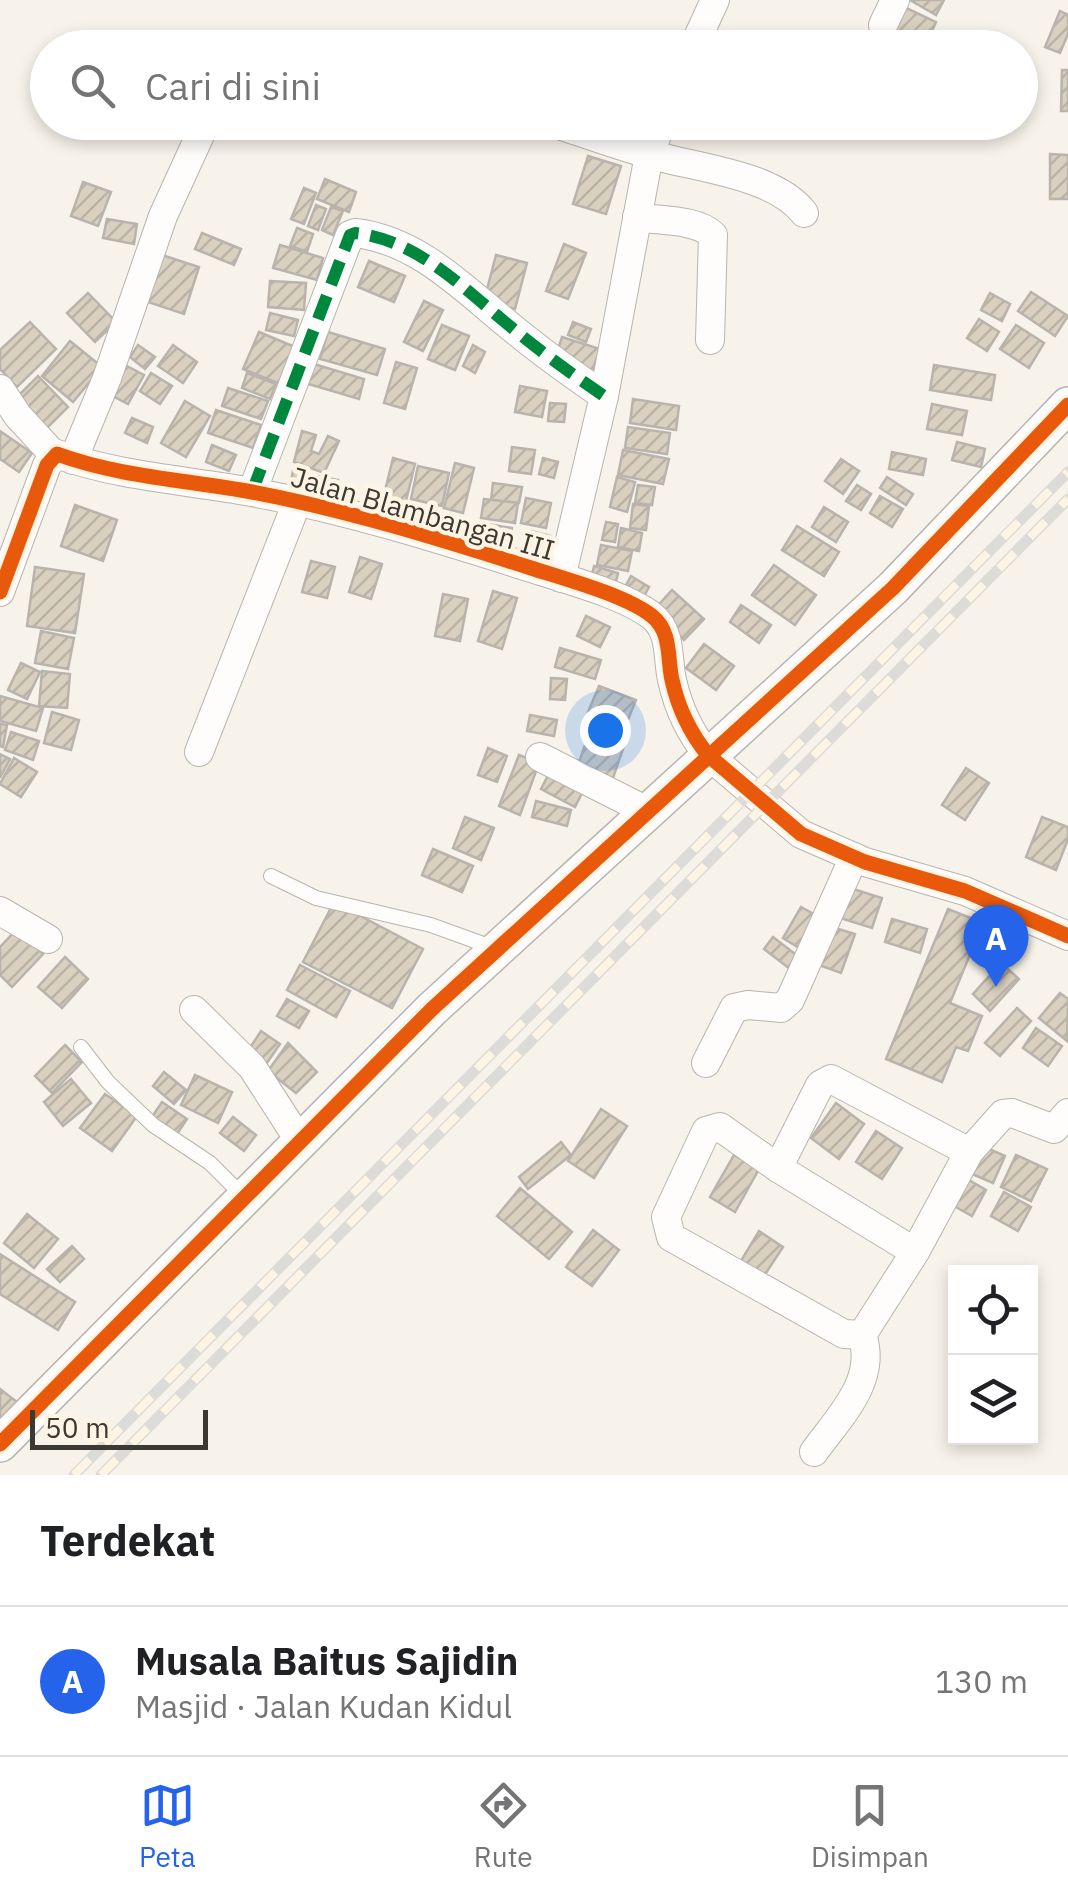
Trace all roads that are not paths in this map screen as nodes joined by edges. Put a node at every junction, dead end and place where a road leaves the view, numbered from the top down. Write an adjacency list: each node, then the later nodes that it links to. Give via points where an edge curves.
1 (715, 0): 2 (street)
2 (702, 30)
3 (198, 140): 13 (street, via 163,216 108,378)
4 (606, 140): 6 (street)
5 (655, 140): 6 (street)
6 (649, 154): 7 (street, via 763,184 792,198); 8 (street)
7 (804, 213)
8 (637, 218): 9 (street, via 713,235); 11 (street)
9 (710, 340)
10 (0, 388): 13 (street, via 18,416)
11 (604, 396): 14 (street, via 412,250 355,233); 17 (street)
12 (1068, 405): 20 (street, via 894,588)
13 (64, 457): 14 (street, Jalan Blambangan III); 16 (street)
14 (252, 492): 15 (street, Jalan Blambangan III)
15 (297, 502): 17 (street, Jalan Blambangan III); 19 (street)
16 (9, 533): 18 (street)
17 (561, 578): 20 (street, Jalan Blambangan III, via 652,617 664,631 685,719)
18 (0, 592)
19 (199, 752)
20 (708, 754): 22 (street); 23 (street, Jalan Blambangan III, via 801,834)
21 (540, 757): 22 (street)
22 (647, 811): 28 (street)
23 (854, 857): 26 (street, Jalan Blambangan III, via 965,890); 31 (street, via 790,1000 781,1008 734,1008)
24 (271, 876): 28 (lane, via 316,898 432,924)
25 (0, 911): 27 (street)
26 (1068, 936)
27 (48, 939)
28 (498, 949): 33 (street)
29 (194, 1010): 33 (street, via 252,1068)
30 (81, 1048): 36 (lane, via 153,1126 210,1163)
31 (706, 1064)
32 (1068, 1113): 34 (street, via 1054,1129 1003,1114)
33 (294, 1130): 36 (street)
34 (968, 1152): 35 (street, via 831,1080 820,1085); 37 (street)
35 (778, 1168): 37 (street); 38 (street, via 720,1128 710,1128 666,1218 671,1237 844,1334)
36 (245, 1198): 39 (street)
37 (914, 1252): 38 (street)
38 (862, 1335): 40 (street, via 868,1351 861,1385)
39 (0, 1444)
40 (814, 1452)

